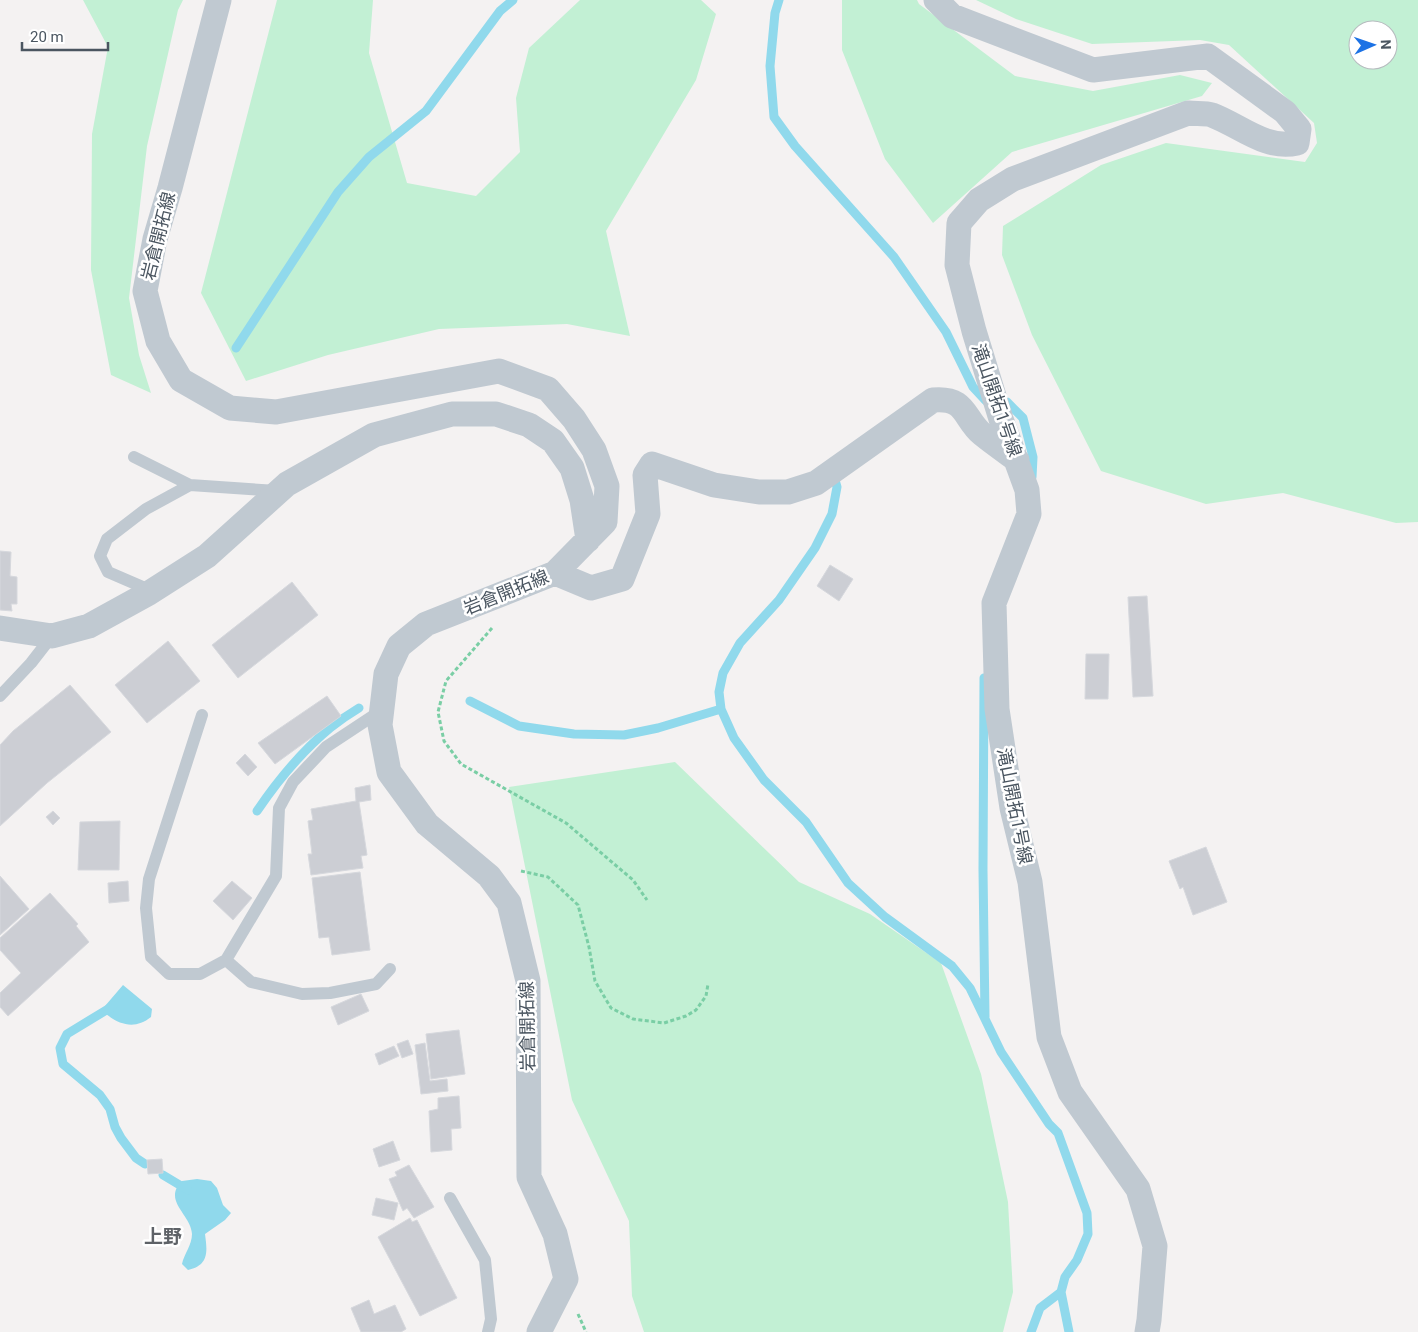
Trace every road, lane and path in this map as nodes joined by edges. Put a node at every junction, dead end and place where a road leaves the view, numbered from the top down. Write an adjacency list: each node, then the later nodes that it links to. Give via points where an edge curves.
1 (219, 0): 7 (street, 岩倉開拓線, via 155,239 145,291 158,341 180,380 230,408 276,412 499,371 548,389 574,419 594,450 607,486 605,522)
2 (936, 0): 4 (street, 滝山開拓1号線, via 952,16 1094,70 1208,56 1285,112 1298,129 1297,143 1268,143 1210,114 1188,114 1013,179 979,200 959,222 957,265 998,410)
3 (134, 457): 5 (lane)
4 (1018, 461): 8 (street, via 980,432 962,407 945,399 933,400 816,483 788,492 759,492 714,485 652,464 645,475 648,514 622,579 591,588); 24 (street, 滝山開拓1号線, via 1027,490 1029,514 994,603 997,709 1012,808 1030,882 1049,1037 1070,1092 1138,1190 1156,1246)
5 (190, 485): 6 (lane); 9 (lane, via 146,510 107,539 100,556 108,572)
6 (280, 491): 7 (street, via 287,484 374,436 452,414 496,414 529,425 552,441 572,468 582,500); 9 (street, via 207,556)
7 (588, 540): 8 (street, 岩倉開拓線)
8 (555, 572): 14 (street, 岩倉開拓線, via 426,624 399,646 386,674)
9 (152, 591): 12 (street, via 89,626)
10 (496, 624): 17 (path, via 446,681 438,712 444,741 461,764 566,823 633,880)
11 (0, 628): 12 (street)
12 (52, 636): 13 (lane)
13 (0, 696)
14 (382, 710): 16 (street, 岩倉開拓線, via 380,725 389,772 427,824); 18 (lane, via 326,747 294,782 279,808 276,876)
15 (202, 715): 18 (lane, via 150,879 146,908 151,957 169,974 200,974)
16 (489, 876): 20 (path, via 508,868 548,877 578,905 595,981 611,1008 633,1018 664,1023 696,1010 706,996); 23 (street, 岩倉開拓線, via 509,903 528,981 529,1177 555,1234 566,1279)
17 (646, 900)
18 (226, 960): 19 (lane, via 252,982 302,994 330,993 376,984)
19 (390, 969)
20 (708, 984)
21 (450, 1198): 22 (lane, via 485,1260 491,1318)
22 (488, 1332)
23 (539, 1332)
24 (1147, 1332)

